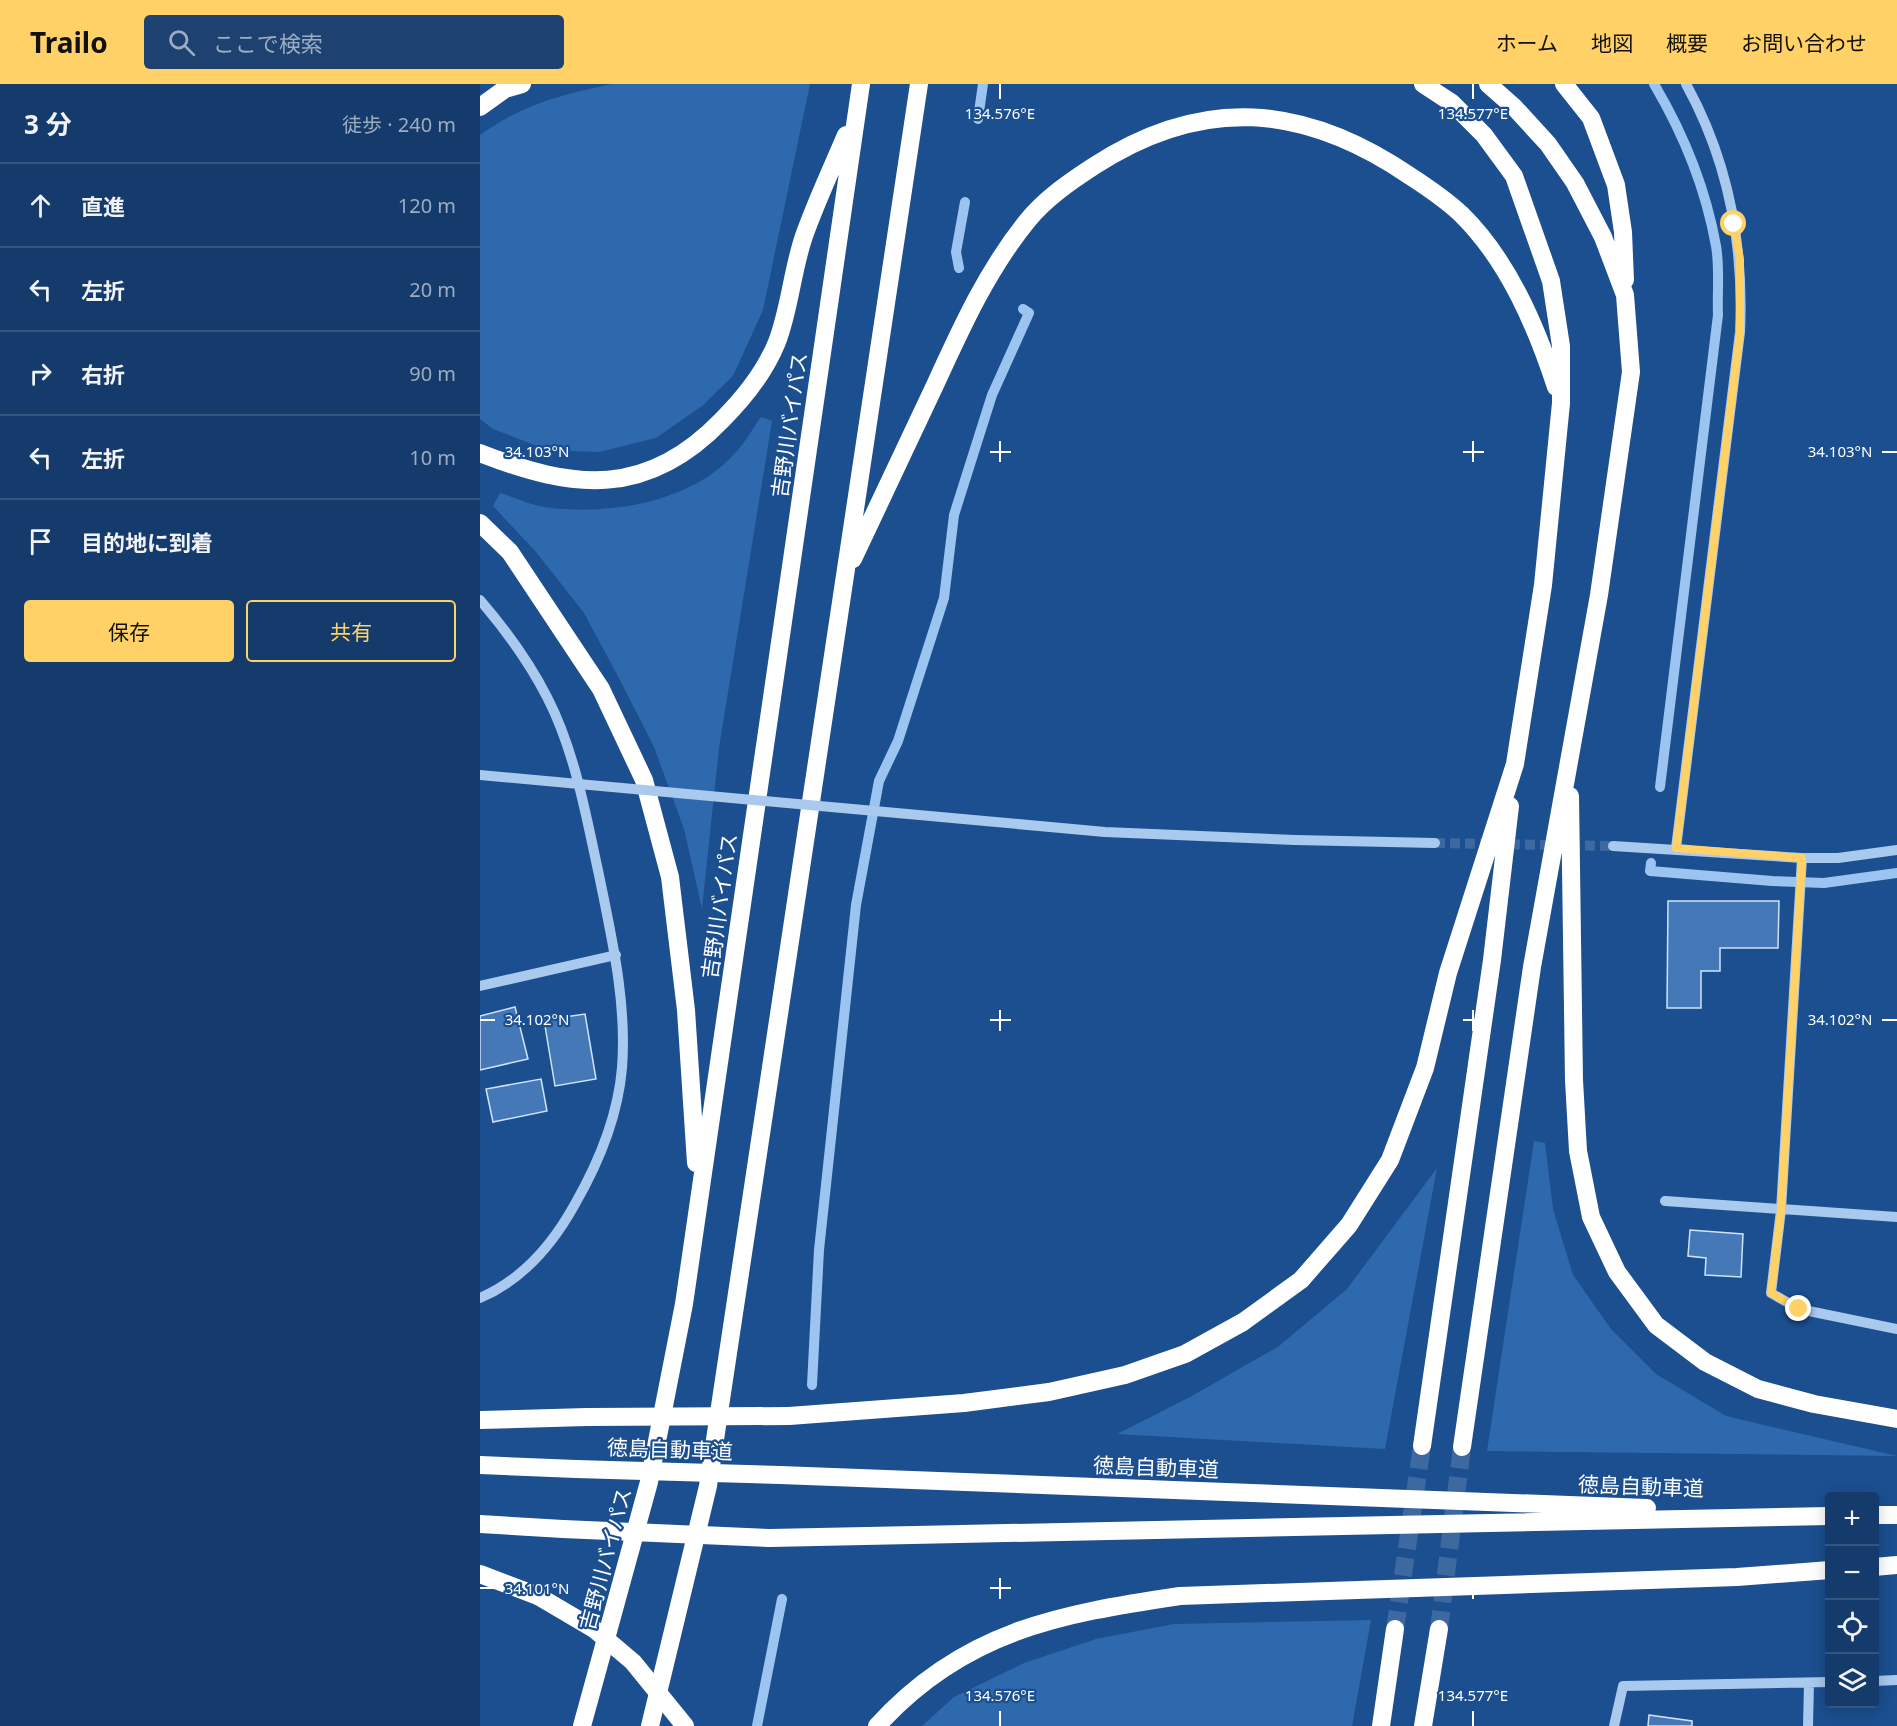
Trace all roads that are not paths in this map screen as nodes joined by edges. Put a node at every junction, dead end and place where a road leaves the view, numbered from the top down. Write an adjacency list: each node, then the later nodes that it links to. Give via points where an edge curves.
1 (522, 84): 8 (highway, via 505,89)
2 (861, 84): 9 (highway, 吉野川バイパス)
3 (919, 84): 14 (highway)
4 (1424, 84): 11 (highway, via 1452,103 1484,135 1514,176 1551,281 1561,346)
5 (1488, 84): 10 (highway, via 1548,144 1575,183 1603,237)
6 (1564, 84): 10 (highway, via 1591,118 1616,185 1623,232)
7 (1686, 84): 21 (street, via 1700,108 1726,186 1740,260 1742,298)
8 (480, 107)
9 (857, 109): 12 (highway, via 804,237 776,344 742,401 701,442 658,469 616,480 568,480 523,470); 26 (highway, 吉野川バイパス)
10 (1625, 296): 16 (highway, via 1631,372 1599,595)
11 (1562, 403): 14 (highway, via 1544,348 1509,277 1460,213 1383,157 1335,134 1246,116 1198,120 1159,130 1070,181 1030,218 998,259 967,316); 17 (highway, via 1543,585)
12 (480, 453)
13 (480, 523): 26 (highway, via 510,552 601,689 644,780 670,877 686,1010)
14 (844, 578): 53 (highway, via 708,1485)
15 (480, 600): 24 (street, via 502,625 546,697 566,744 589,828)
16 (1569, 752): 32 (highway, via 1578,1151 1591,1217 1617,1272 1656,1325 1705,1362 1758,1389); 35 (highway, via 1532,967)
17 (1515, 764): 33 (highway, bridge, via 1449,973 1425,1068 1390,1160 1349,1225 1300,1280 1243,1322 1194,1349 1125,1375 1048,1392 964,1403 789,1416); 34 (highway, via 1492,960)
18 (480, 775): 19 (street, bridge, via 1094,831)
19 (1435, 843)
20 (1613, 846): 21 (street)
21 (1676, 848): 23 (street)
22 (1897, 850): 23 (street, via 1838,858)
23 (1802, 858): 28 (street)
24 (615, 955): 25 (street); 30 (street, via 624,1019 622,1070 615,1111 588,1181 557,1235 499,1290)
25 (480, 986)
26 (699, 1198): 52 (highway, 吉野川バイパス, via 684,1304 649,1482)
27 (1665, 1201): 28 (street)
28 (1781, 1210): 29 (street); 31 (street, via 1771,1293 1799,1309)
29 (1897, 1217)
30 (480, 1298)
31 (1897, 1329)
32 (1897, 1419)
33 (480, 1420)
34 (1422, 1446)
35 (1462, 1447)
36 (480, 1465): 39 (highway, 徳島自動車道, bridge)
37 (1879, 1515): 38 (highway)
38 (1897, 1515)
39 (1825, 1516)
40 (1825, 1516): 41 (highway, 徳島自動車道, bridge, via 770,1538)
41 (480, 1524)
42 (1897, 1565): 43 (highway)
43 (1879, 1567)
44 (1825, 1570): 55 (highway, via 1737,1577 1180,1596 1104,1607 1022,1628 956,1658 903,1697)
45 (480, 1574): 54 (highway, bridge, via 537,1596 594,1629 633,1662)
46 (1395, 1629): 56 (highway)
47 (1438, 1629): 57 (highway)
48 (1897, 1680): 49 (street)
49 (1879, 1681)
50 (1825, 1682): 51 (street)
51 (1809, 1683): 58 (street, via 1623,1686); 59 (street)
52 (582, 1726)
53 (650, 1726)
54 (685, 1726)
55 (877, 1726)
56 (1381, 1726)
57 (1423, 1726)
58 (1614, 1726)
59 (1808, 1726)

